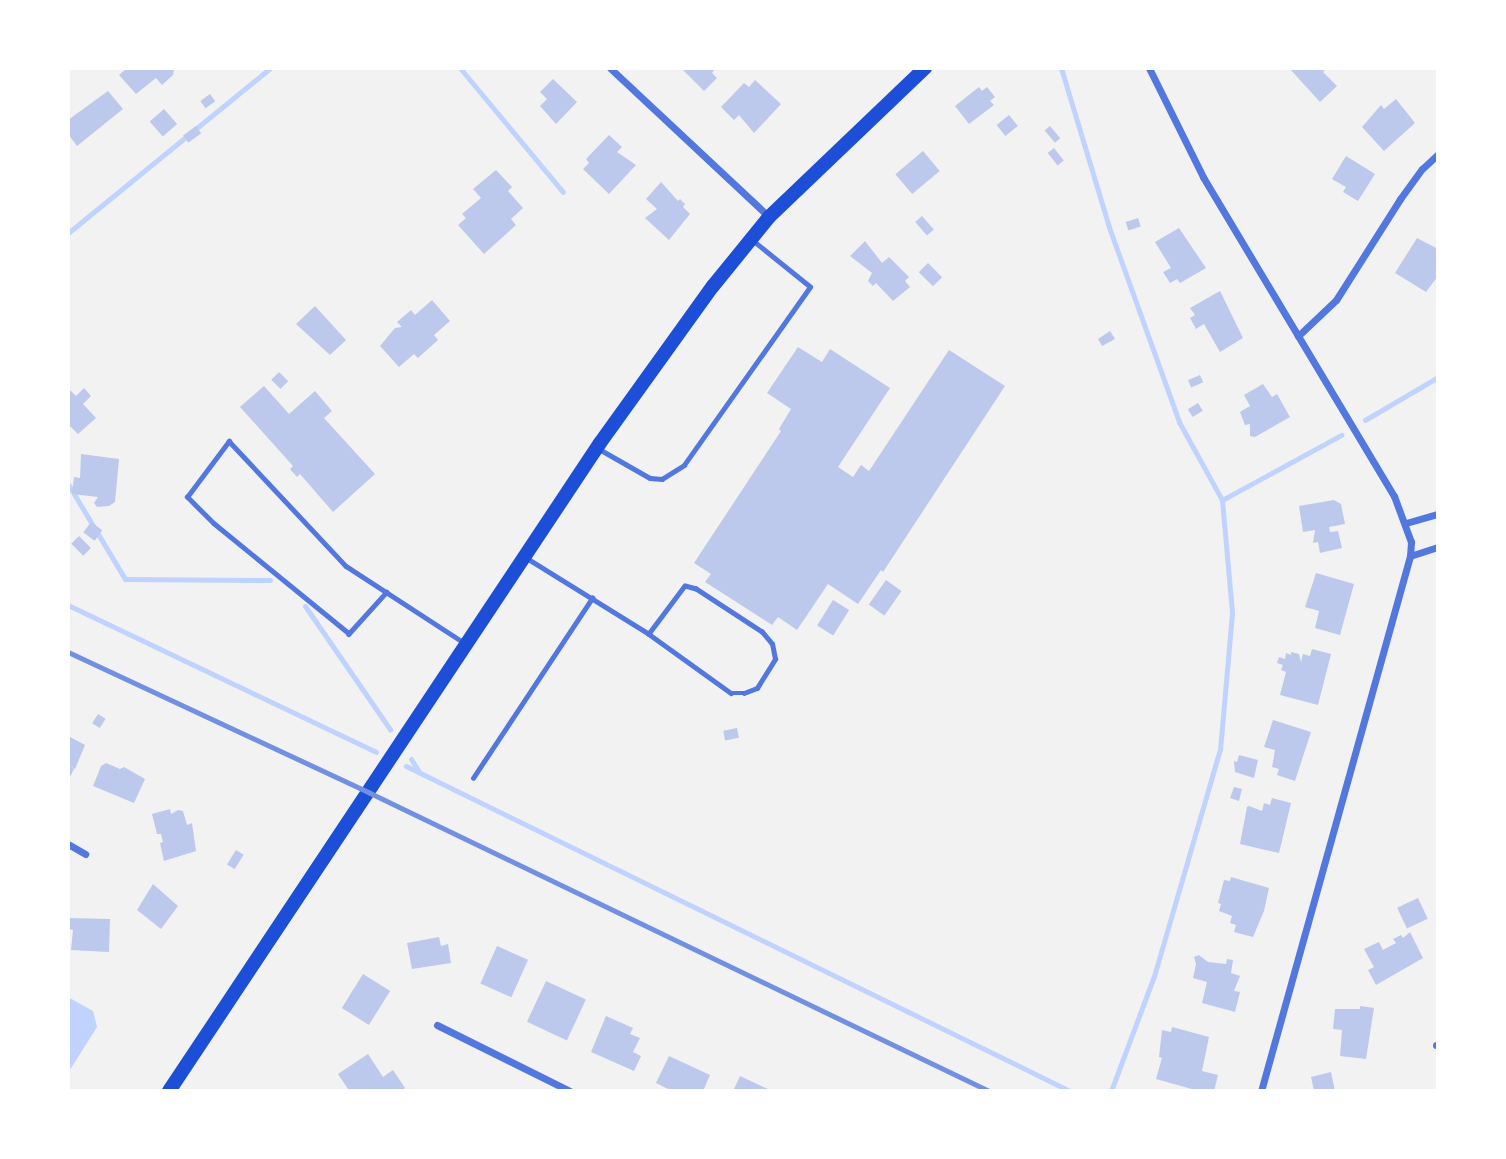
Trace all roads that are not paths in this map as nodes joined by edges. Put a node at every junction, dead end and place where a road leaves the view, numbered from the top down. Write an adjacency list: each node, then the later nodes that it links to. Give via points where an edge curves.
1 (610, 68): 5 (street)
2 (925, 68): 5 (highway)
3 (1149, 68): 7 (street, via 1203,177)
4 (1438, 154): 7 (street, via 1400,199 1336,300)
5 (769, 217): 6 (highway)
6 (751, 239): 8 (highway); 8 (lane, via 810,287 684,465 663,479 650,478)
7 (1298, 336): 10 (street)
8 (597, 447): 13 (highway)
9 (1438, 514): 10 (street)
10 (1406, 523): 12 (street)
11 (1438, 547): 12 (street)
12 (1410, 556): 24 (street)
13 (524, 557): 15 (lane); 17 (highway)
14 (387, 592): 14 (lane, via 346,566 229,441 187,497 349,634); 17 (lane)
15 (592, 598): 16 (lane); 18 (lane)
16 (649, 634): 16 (lane, via 730,693 757,688 775,659 772,644 762,632 685,586)
17 (466, 644): 22 (highway)
18 (473, 778)
19 (68, 844): 20 (street)
20 (85, 854)
21 (437, 1026): 23 (street)
22 (169, 1091)
23 (570, 1091)
24 (1261, 1091)

